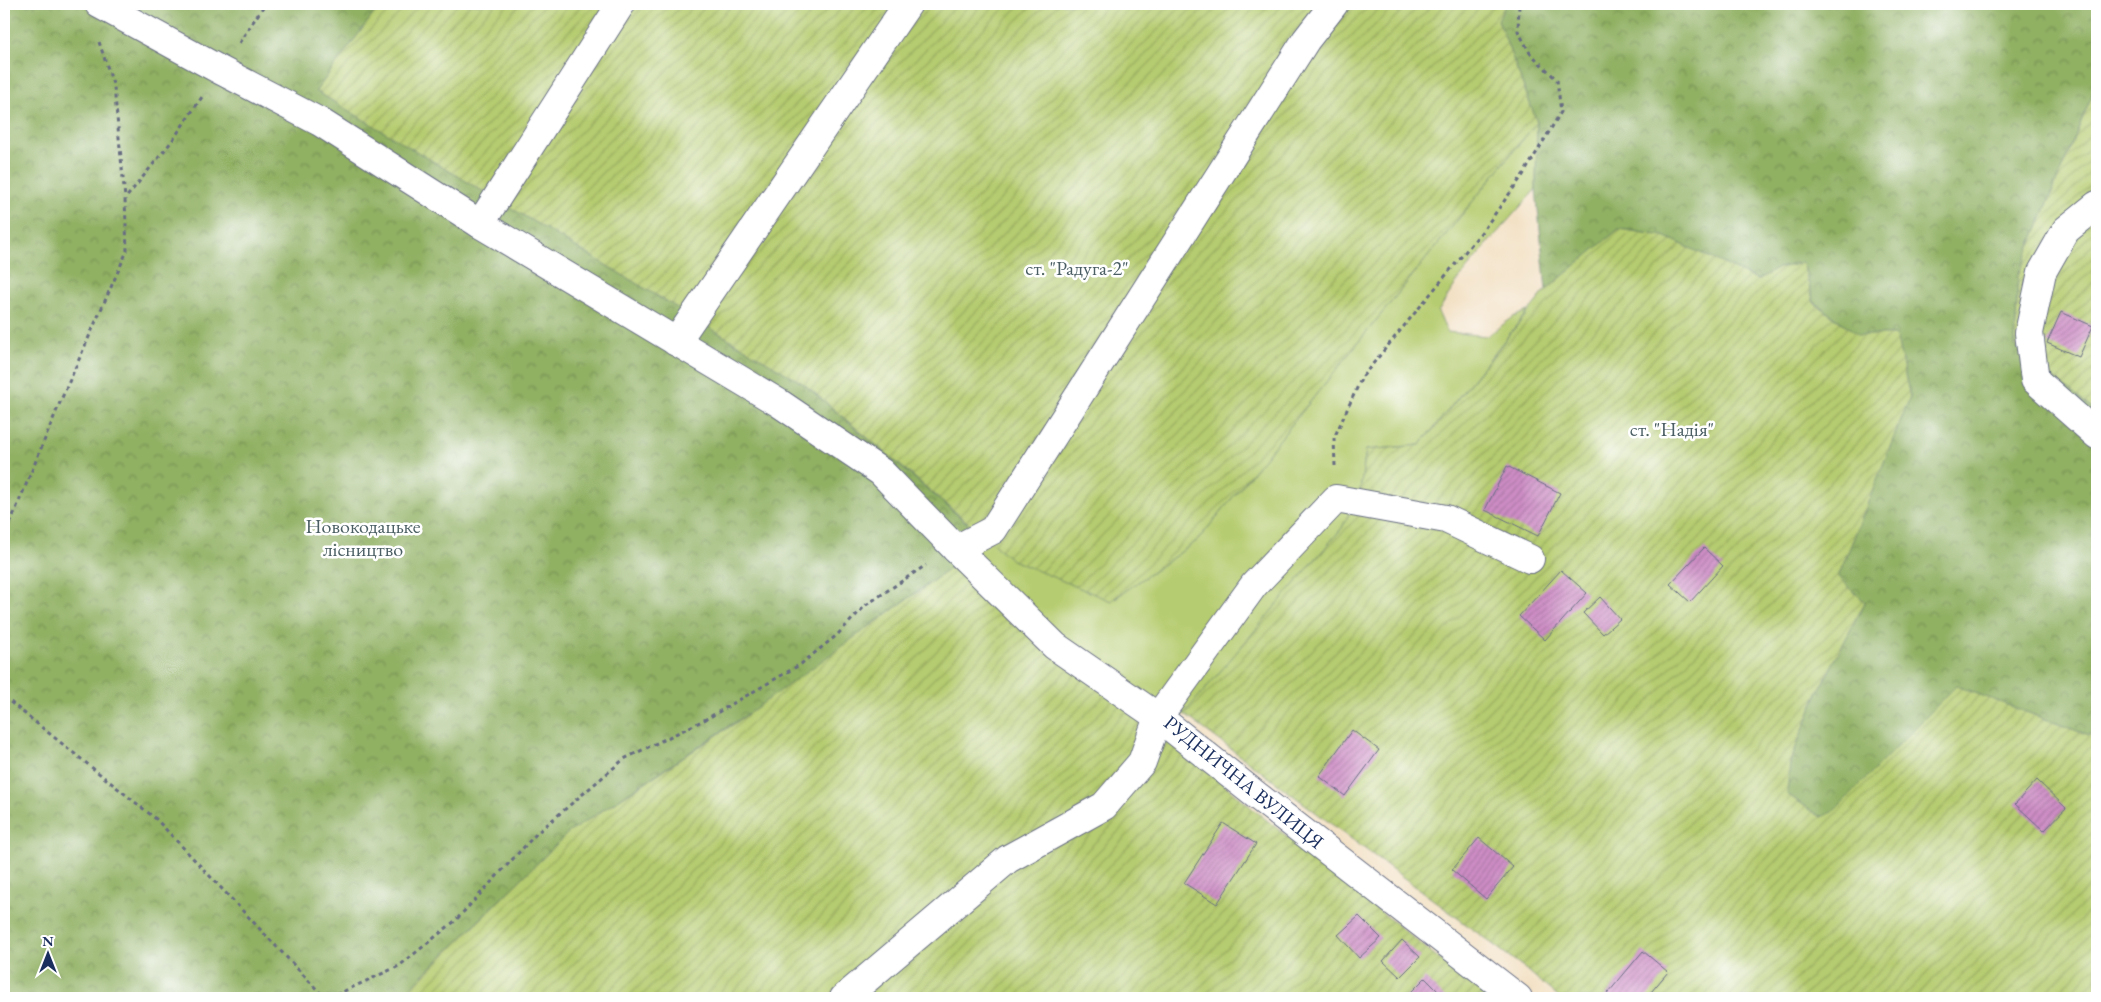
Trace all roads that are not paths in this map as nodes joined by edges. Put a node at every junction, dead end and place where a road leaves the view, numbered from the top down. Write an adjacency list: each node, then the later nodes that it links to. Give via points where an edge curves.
1 (99, 4): 6 (street, via 320,122)
2 (621, 4): 6 (street)
3 (908, 4): 7 (street)
4 (1334, 4): 9 (street, via 1306,40 993,530)
5 (2097, 205): 8 (street, via 2066,230 2042,272 2029,333 2035,380)
6 (480, 224): 7 (street)
7 (676, 342): 9 (street, via 779,403 882,472)
8 (2097, 435)
9 (956, 549): 11 (street, via 1055,646)
10 (1530, 559): 11 (street, РУДНИЧНА ВУЛИЦЯ, via 1446,519 1336,499 1254,585)
11 (1158, 717): 12 (street, via 1142,762 1104,806 1008,859); 13 (street, РУДНИЧНА ВУЛИЦЯ)
12 (844, 998)
13 (1518, 998)

